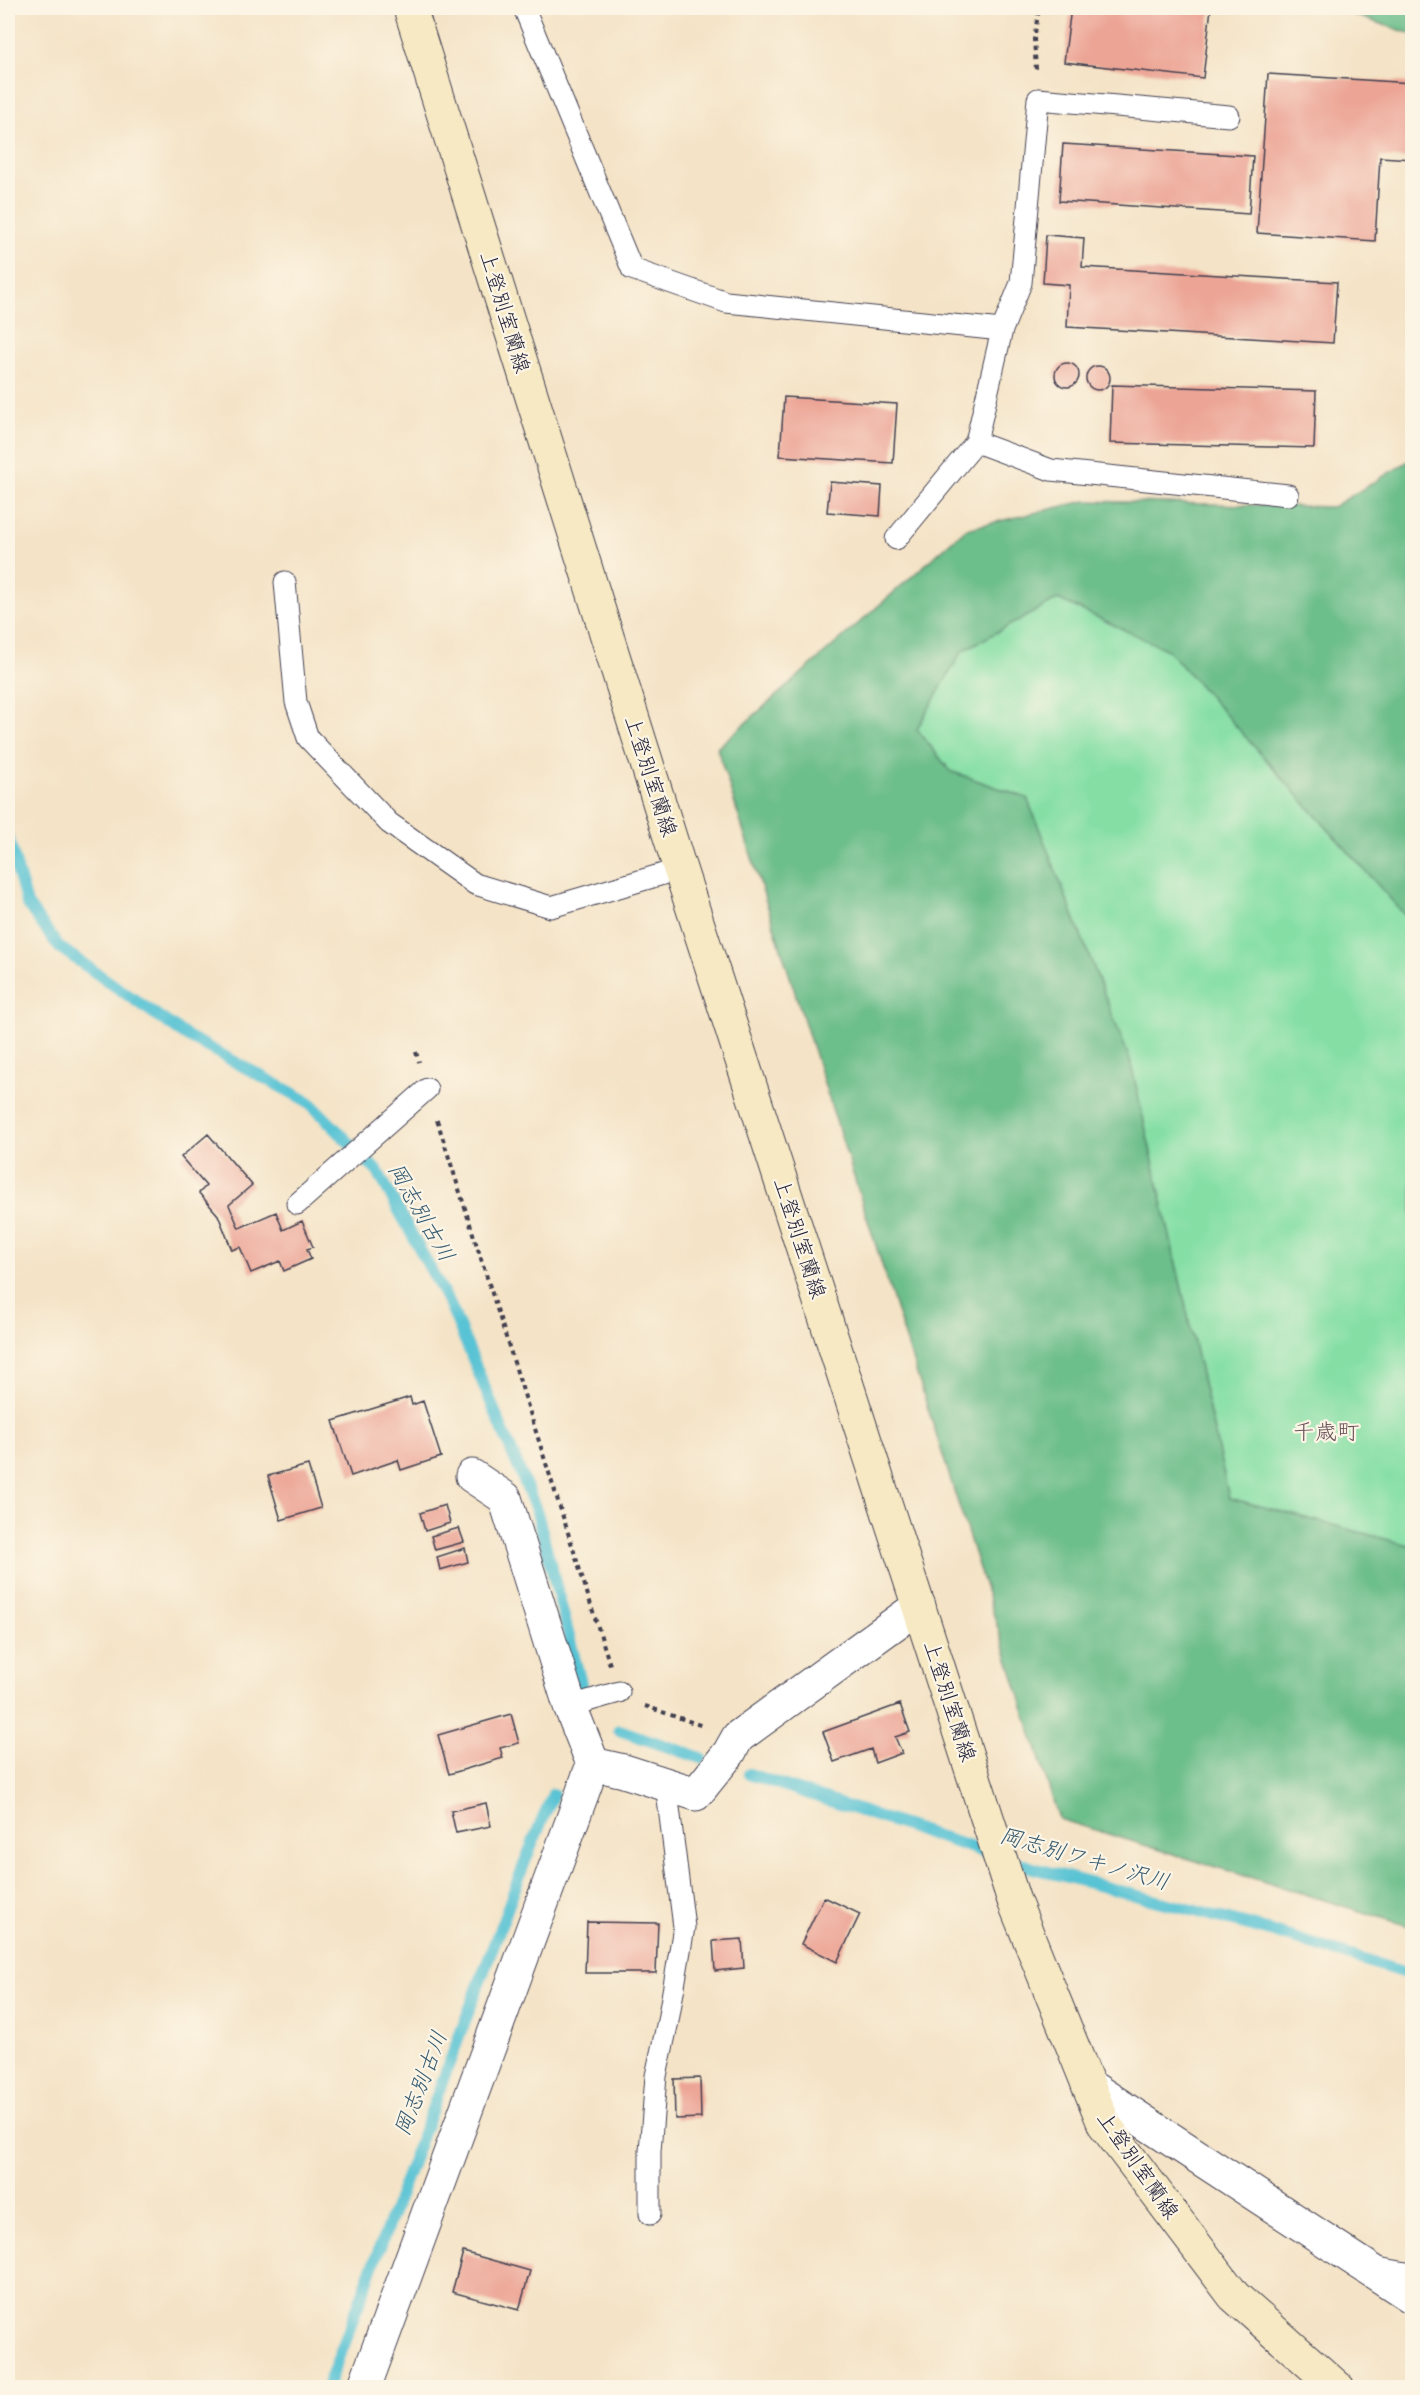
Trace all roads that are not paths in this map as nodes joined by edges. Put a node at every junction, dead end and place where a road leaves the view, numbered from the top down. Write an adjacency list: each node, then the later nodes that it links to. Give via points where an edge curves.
1 (410, 8): 9 (main road, 上登別室蘭線)
2 (524, 8): 4 (lane, via 632,269 726,302)
3 (1229, 116): 4 (lane, via 1038,99 1021,283)
4 (1002, 330): 5 (lane)
5 (976, 442): 6 (lane, via 1051,470); 7 (lane)
6 (1288, 495)
7 (896, 539)
8 (285, 582): 9 (lane, via 296,702 308,738 389,823 475,884 551,907)
9 (680, 869): 13 (main road, 上登別室蘭線)
10 (427, 1089): 11 (lane)
11 (297, 1204)
12 (472, 1476): 15 (street, via 505,1498)
13 (919, 1606): 17 (street, via 738,1737 696,1794); 18 (main road, 上登別室蘭線, via 1014,1900)
14 (619, 1692): 15 (lane)
15 (570, 1706): 16 (street)
16 (593, 1764): 17 (street); 23 (street)
17 (666, 1784): 19 (lane, via 684,1928 656,2076)
18 (1088, 2085): 20 (street); 24 (main road, 上登別室蘭線, via 1104,2124 1234,2296)
19 (650, 2214)
20 (1364, 2265): 21 (lane); 22 (street)
21 (1413, 2274)
22 (1413, 2297)
23 (364, 2388)
24 (1338, 2388)

